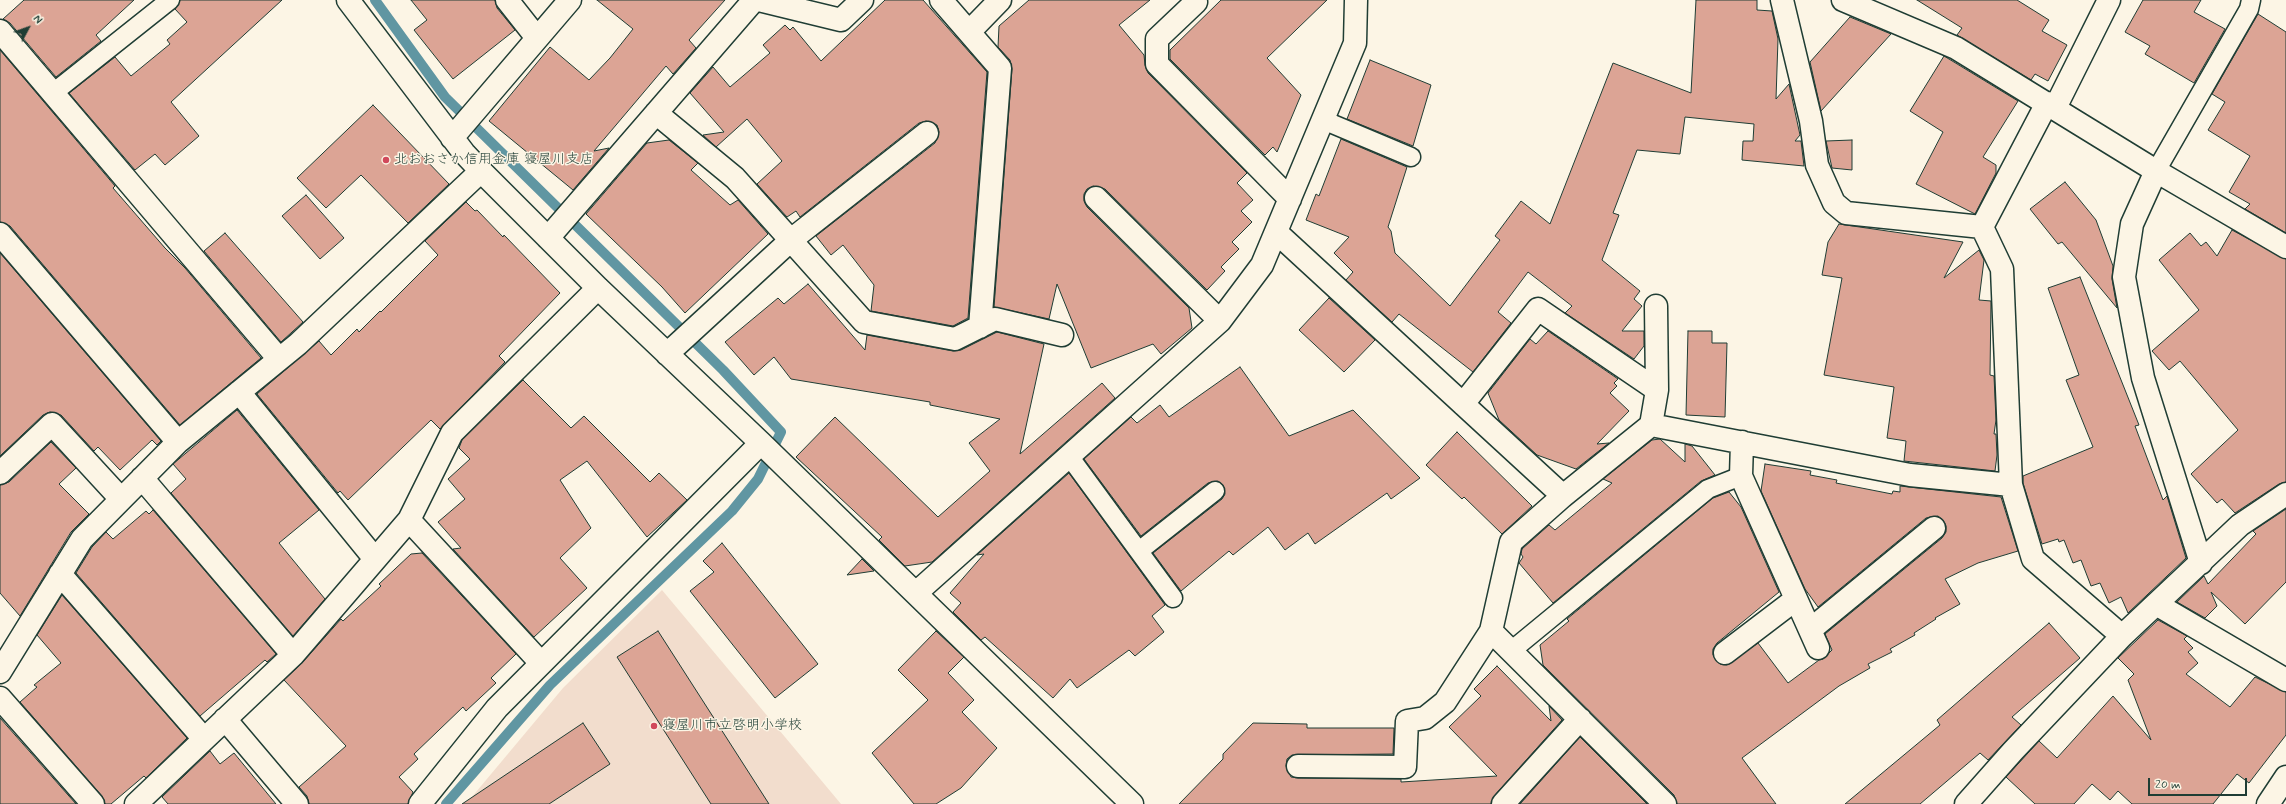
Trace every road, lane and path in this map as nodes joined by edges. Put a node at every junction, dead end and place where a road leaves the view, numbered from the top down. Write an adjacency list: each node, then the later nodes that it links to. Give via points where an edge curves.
1 (170, 0): 19 (lane)
2 (348, 0): 23 (street)
3 (507, 0): 18 (street)
4 (570, 0): 18 (street)
5 (754, 0): 21 (street)
6 (759, 0): 7 (street, via 841,20)
7 (862, 0)
8 (941, 0): 17 (street)
9 (1000, 0): 17 (street)
10 (1195, 0): 29 (street, via 1196,2 1156,39 1157,64)
11 (1356, 0): 22 (street, via 1355,43)
12 (1782, 0): 30 (street, via 1811,121 1817,165 1834,203 1846,213)
13 (1843, 0): 20 (street, via 1956,48)
14 (2109, 0): 20 (street)
15 (2251, 0): 27 (lane, via 2249,9)
16 (0, 31): 19 (street)
17 (969, 32): 39 (street, via 1000,68)
18 (537, 38): 23 (street)
19 (53, 93): 42 (street)
20 (2051, 105): 27 (street); 30 (street)
21 (656, 113): 31 (street); 34 (street, via 735,178)
22 (1323, 120): 25 (lane); 29 (street)
23 (463, 126): 26 (street)
24 (927, 133): 34 (street)
25 (1411, 157)
26 (481, 171): 31 (street); 42 (street)
27 (2156, 171): 35 (street); 63 (street, via 2132,224 2124,277 2143,378)
28 (1096, 198): 38 (street)
29 (1290, 199): 32 (street)
30 (1982, 227): 54 (street, via 2002,269)
31 (553, 232): 36 (street)
32 (1276, 232): 38 (street, via 1262,265); 45 (street)
33 (0, 234): 47 (street)
34 (791, 240): 39 (street, via 864,322 955,339); 41 (street)
35 (2286, 247)
36 (598, 288): 41 (street); 59 (street, via 452,433)
37 (1656, 306): 43 (street)
38 (1220, 321): 50 (street)
39 (980, 327): 40 (street, via 995,319)
40 (1062, 335)
41 (672, 349): 49 (street)
42 (279, 359): 44 (street)
43 (1657, 390): 45 (street, via 1538,309); 46 (street)
44 (239, 392): 47 (street); 62 (street)
45 (1463, 404): 57 (street)
46 (1651, 425): 48 (street); 57 (street)
47 (178, 442): 53 (street)
48 (1742, 442): 52 (street); 54 (street, via 1910,475)
49 (769, 450): 65 (street); 74 (street)
50 (1068, 456): 61 (lane); 65 (street)
51 (0, 473): 58 (street, via 52,424)
52 (1741, 476): 67 (street); 71 (lane, via 1708,489)
53 (142, 478): 58 (street); 73 (street)
54 (2011, 484): 70 (street, via 2033,559)
55 (1215, 490): 61 (lane)
56 (2286, 494): 63 (street, via 2240,525)
57 (1563, 496): 69 (street, via 1511,542)
58 (121, 499): 64 (street, via 82,539)
59 (409, 520): 62 (street); 74 (street)
60 (1934, 528): 67 (street, via 1814,639)
61 (1139, 551): 66 (lane)
62 (375, 559): 73 (street)
63 (2201, 563): 68 (street)
64 (60, 574): 75 (street); 80 (street)
65 (916, 593): 87 (street)
66 (1173, 598)
67 (1796, 599): 72 (street)
68 (2156, 604): 70 (street); 76 (street)
69 (1490, 631): 71 (street); 81 (street, via 1445,702 1425,718 1407,721 1405,766)
70 (2122, 636): 90 (street)
71 (1511, 651): 79 (street)
72 (1725, 653)
73 (293, 655): 78 (street)
74 (541, 663): 86 (street, via 497,708)
75 (0, 672)
76 (2286, 680)
77 (0, 698): 83 (street)
78 (225, 719): 80 (street); 85 (street)
79 (1580, 719): 88 (street); 89 (street)
80 (204, 739): 84 (street)
81 (1298, 766)
82 (2286, 777): 91 (street)
83 (93, 804)
84 (136, 804)
85 (297, 804)
86 (420, 804)
87 (1132, 804)
88 (1503, 804)
89 (1666, 804)
90 (1966, 804)
91 (2268, 804)

